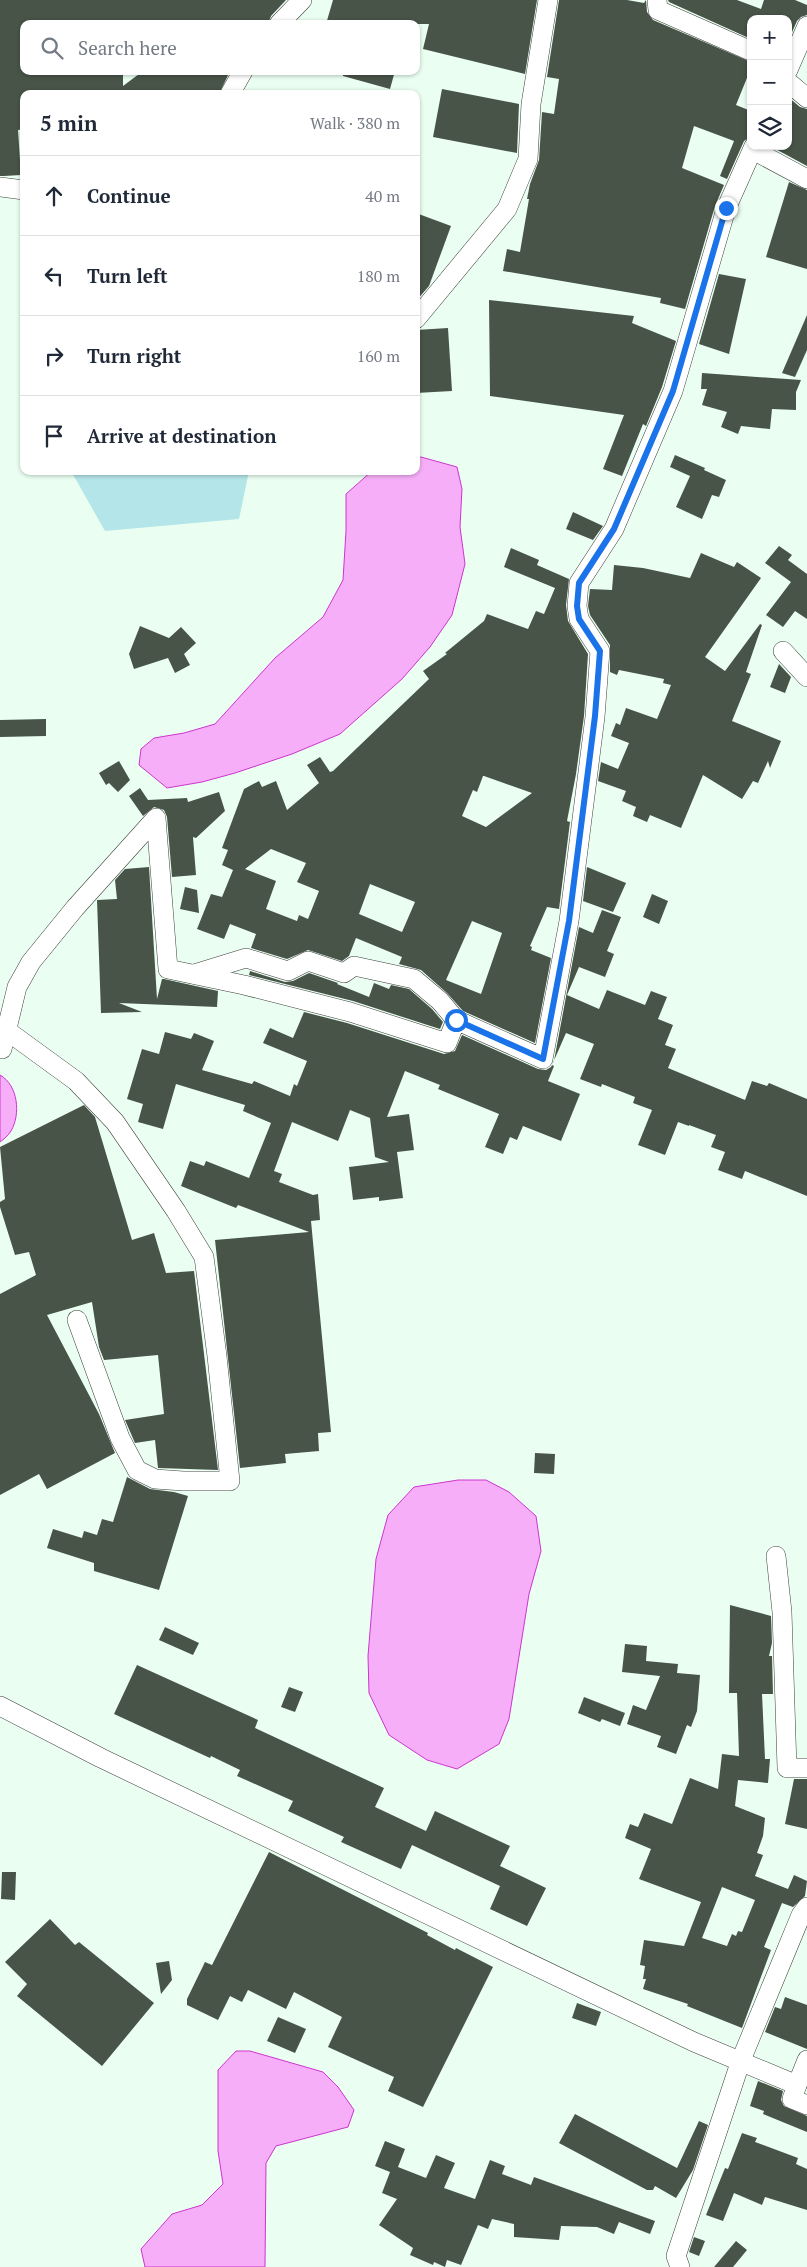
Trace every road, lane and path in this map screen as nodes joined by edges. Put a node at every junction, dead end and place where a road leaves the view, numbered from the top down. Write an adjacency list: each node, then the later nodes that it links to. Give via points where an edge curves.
1 (302, 0): 4 (street)
2 (548, 0): 17 (street, via 525,168 507,210)
3 (657, 0): 6 (street, via 658,10)
4 (283, 20)
5 (805, 38): 7 (street)
6 (747, 49)
7 (792, 62)
8 (241, 75): 10 (street)
9 (792, 85): 11 (street)
10 (232, 90)
11 (807, 98)
12 (752, 150): 21 (street, via 726,208 673,391 614,529 577,591 579,619 600,651 569,921 543,1059)
13 (756, 150): 14 (street)
14 (807, 179)
15 (0, 187): 16 (street)
16 (20, 190)
17 (420, 314)
18 (783, 651): 19 (street)
19 (807, 677)
20 (193, 975): 21 (street, via 350,1012 447,1043); 21 (street, via 246,958 288,971 308,961 344,973 354,966 414,979); 22 (street, via 168,969 156,818 31,962 18,987)
21 (456, 1020)
22 (6, 1030): 23 (street); 24 (street, via 76,1081 115,1122 204,1257 230,1481 155,1479 137,1470 120,1438)
23 (0, 1048)
24 (77, 1320)
25 (776, 1556): 27 (street, via 782,1612 786,1768)
26 (0, 1706): 29 (street, via 667,2029)
27 (807, 1768)
28 (807, 1907): 29 (street)
29 (741, 2060): 31 (street); 33 (street, via 676,2256)
30 (807, 2060): 31 (street)
31 (797, 2085): 32 (street, via 792,2099)
32 (807, 2105)
33 (680, 2267)

